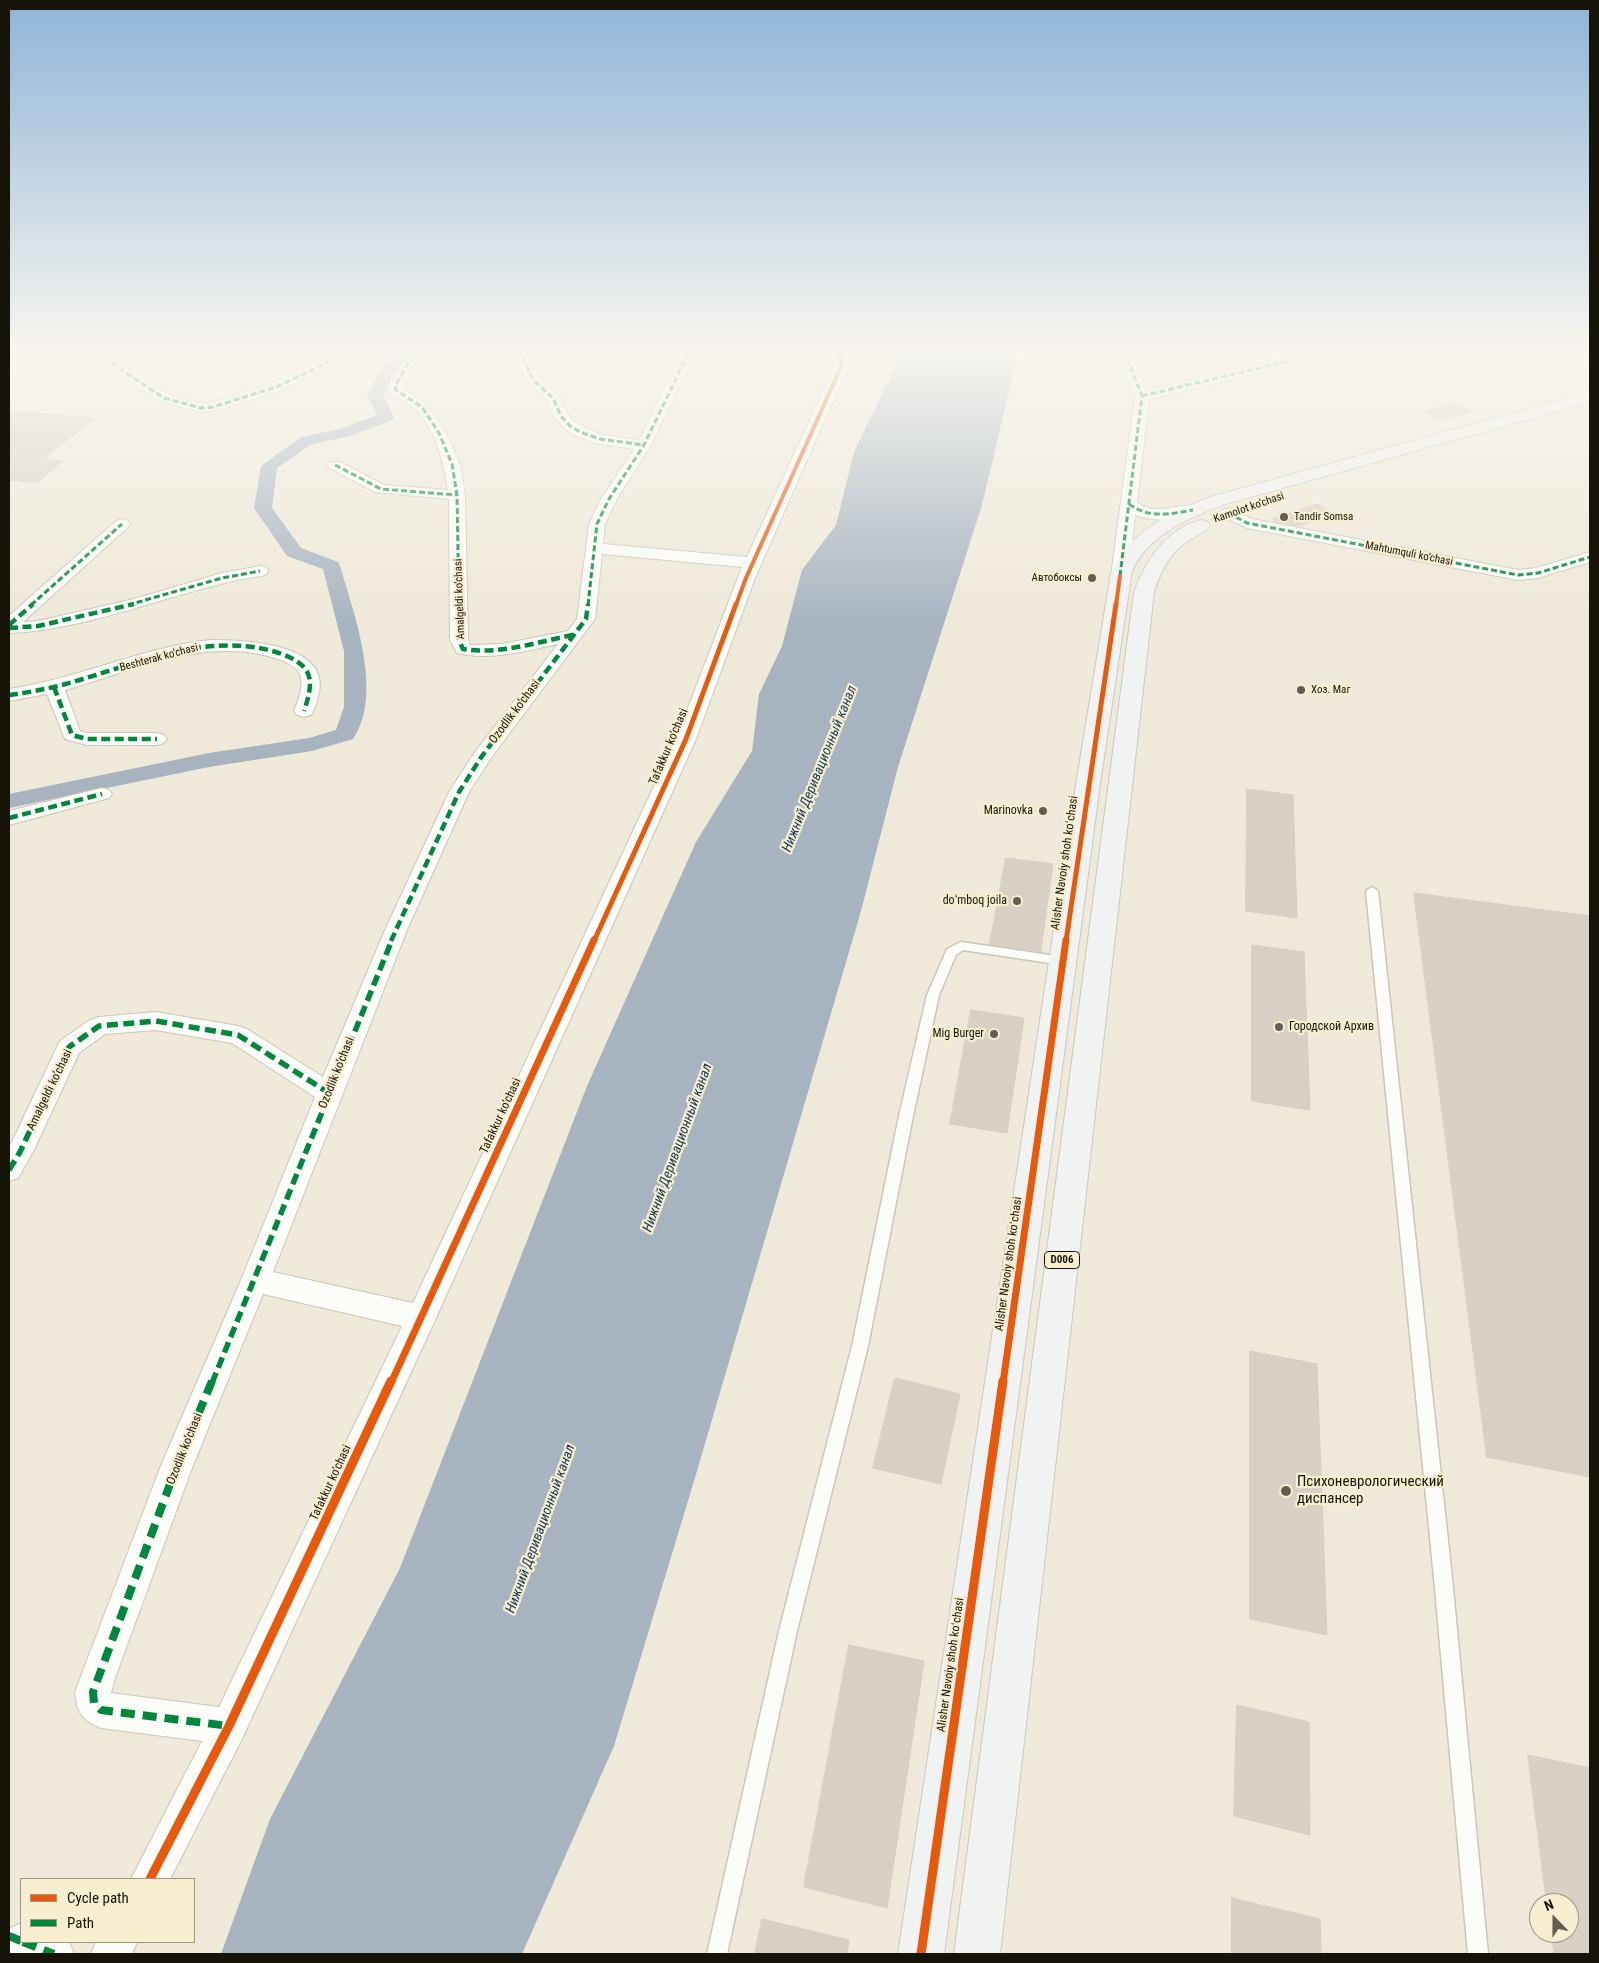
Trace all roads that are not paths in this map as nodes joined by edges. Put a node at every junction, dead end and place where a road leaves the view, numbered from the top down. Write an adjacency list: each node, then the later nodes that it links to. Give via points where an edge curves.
1 (441, 441): 10 (street, Amalgeldi ko‘chasi, via 452,464)
2 (605, 441): 8 (street)
3 (646, 441): 8 (street, Ozodlik ko‘chasi)
4 (808, 441): 17 (street, Tafakkur ko‘chasi)
5 (1136, 441): 11 (street)
6 (1448, 441): 12 (main road, D006, via 1216,501)
7 (1463, 441): 13 (main road, Kamolot ko‘chasi / D006)
8 (644, 444): 15 (street, Ozodlik ko‘chasi, via 609,499 597,524)
9 (335, 465): 10 (street, via 381,489)
10 (457, 495): 21 (street, Amalgeldi ko‘chasi, via 459,640 463,649 471,652)
11 (1128, 504): 12 (street, via 1136,512 1149,515); 19 (street)
12 (1193, 510): 19 (main road, D006, via 1146,538 1131,555)
13 (1228, 513): 16 (street, Mahtumquli ko‘chasi, via 1247,522 1518,575 1538,574); 31 (main road, Kamolot ko‘chasi / D006, via 1192,530 1161,554 1144,592)
14 (122, 524): 20 (street)
15 (593, 548): 17 (street); 21 (street, Ozodlik ko‘chasi, via 586,619)
16 (1590, 557)
17 (753, 562): 35 (street, Tafakkur ko‘chasi, via 686,739)
18 (260, 571): 20 (street, via 38,626)
19 (1120, 576): 29 (main road, Alisher Navoiy shoh koʻchasi / D006)
20 (9, 627)
21 (573, 635): 32 (street, Ozodlik ko‘chasi, via 482,756 459,792 396,930)
22 (54, 686): 23 (street, Beshterak ko‘chasi); 24 (street, Beshterak ko‘chasi, via 201,646 248,647 292,658 308,670 311,687); 25 (street, via 72,735 87,739)
23 (9, 695)
24 (304, 711)
25 (157, 739)
26 (102, 794): 27 (street)
27 (9, 818)
28 (1372, 891): 45 (lane)
29 (1063, 961): 30 (main road, Alisher Navoiy shoh koʻchasi / D006); 42 (lane, via 961,946 951,952 933,995 860,1346 788,1631)
30 (1051, 1046): 31 (main road); 43 (main road, Alisher Navoiy shoh koʻchasi / D006)
31 (1088, 1052): 44 (main road, D006)
32 (329, 1093): 33 (street, Amalgeldi ko‘chasi, via 238,1035 156,1021 100,1026 69,1047); 34 (street, Ozodlik ko‘chasi)
33 (9, 1170)
34 (255, 1280): 35 (street); 36 (street, Ozodlik ko‘chasi, via 176,1468 93,1692 94,1704 101,1710)
35 (421, 1318): 36 (street, Tafakkur ko‘chasi)
36 (229, 1726): 37 (street, Tafakkur ko‘chasi)
37 (151, 1878)
38 (27, 1943): 40 (street)
39 (117, 1943): 41 (street)
40 (54, 1954)
41 (111, 1954)
42 (717, 1954)
43 (921, 1954)
44 (977, 1954)
45 (1478, 1954)

